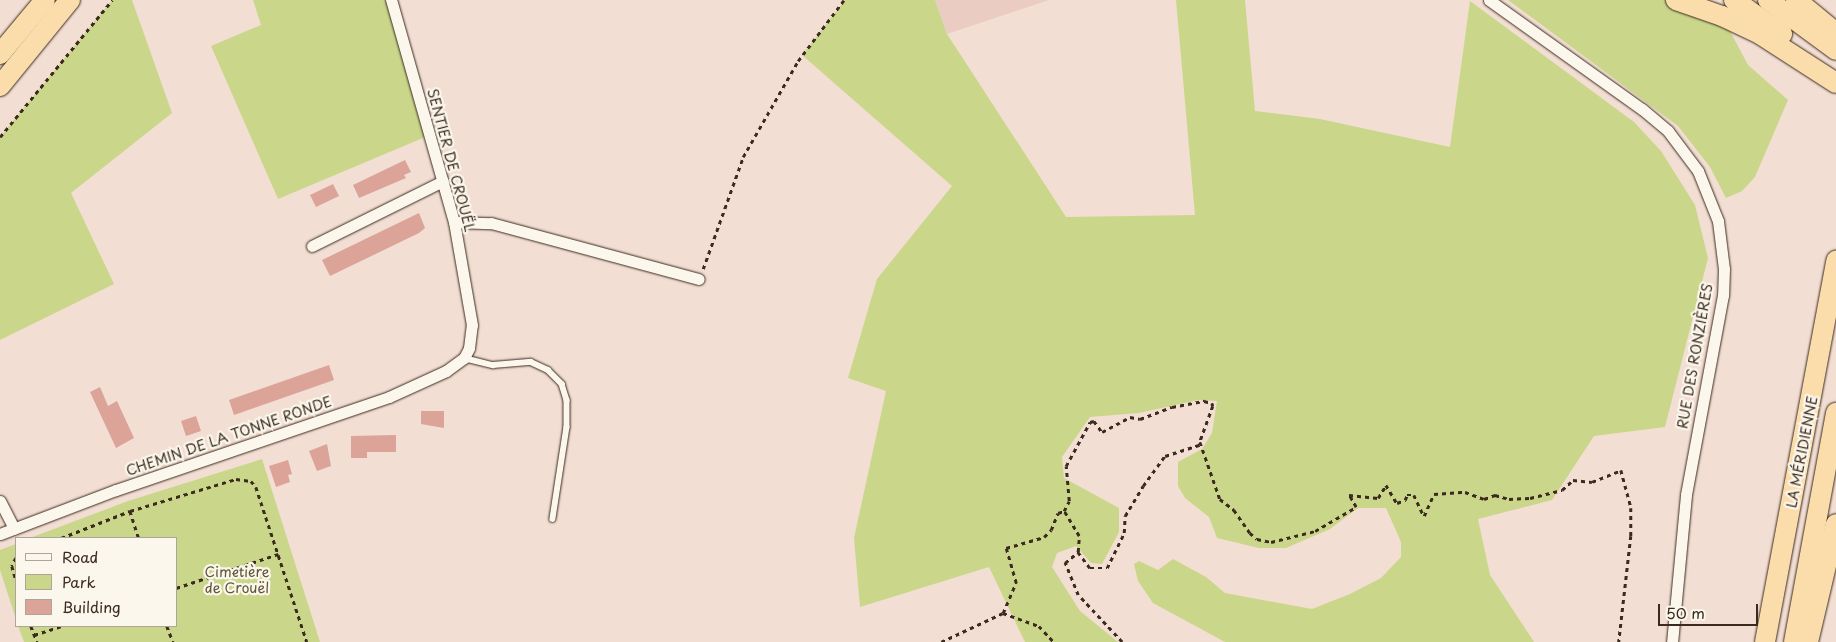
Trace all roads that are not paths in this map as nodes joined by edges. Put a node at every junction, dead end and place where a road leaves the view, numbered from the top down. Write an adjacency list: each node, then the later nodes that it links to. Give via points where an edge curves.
1 (45, 0): 9 (highway)
2 (70, 0): 11 (highway)
3 (392, 0): 12 (street, SENTIER DE CROUËL)
4 (1489, 0): 24 (street, RUE DES RONZIÈRES, via 1668,131 1698,171 1718,221 1724,261 1723,295 1686,495)
5 (1676, 0): 10 (highway, via 1760,34)
6 (1734, 0): 10 (highway)
7 (1768, 0): 10 (highway)
8 (1796, 0): 10 (highway)
9 (0, 54)
10 (1832, 57)
11 (0, 86)
12 (443, 181): 13 (street, SENTIER DE CROUËL); 14 (street)
13 (454, 222): 16 (street, via 491,223); 17 (street, SENTIER DE CROUËL, via 472,325 469,348)
14 (312, 246)
15 (1836, 261): 25 (highway, LA MÉRIDIENNE)
16 (699, 279)
17 (464, 358): 20 (lane, via 493,365 531,362 548,370 562,384 568,400 567,427); 22 (street, CHEMIN DE LA TONNE RONDE, via 446,371 389,397 116,490)
18 (1836, 413): 26 (highway, LA MÉRIDIENNE)
19 (0, 501): 22 (street)
20 (553, 519)
21 (1836, 524): 27 (highway)
22 (14, 529): 23 (street, CHEMIN DE LA TONNE RONDE)
23 (0, 534)
24 (1672, 642)
25 (1765, 642)
26 (1794, 642)
27 (1808, 642)

